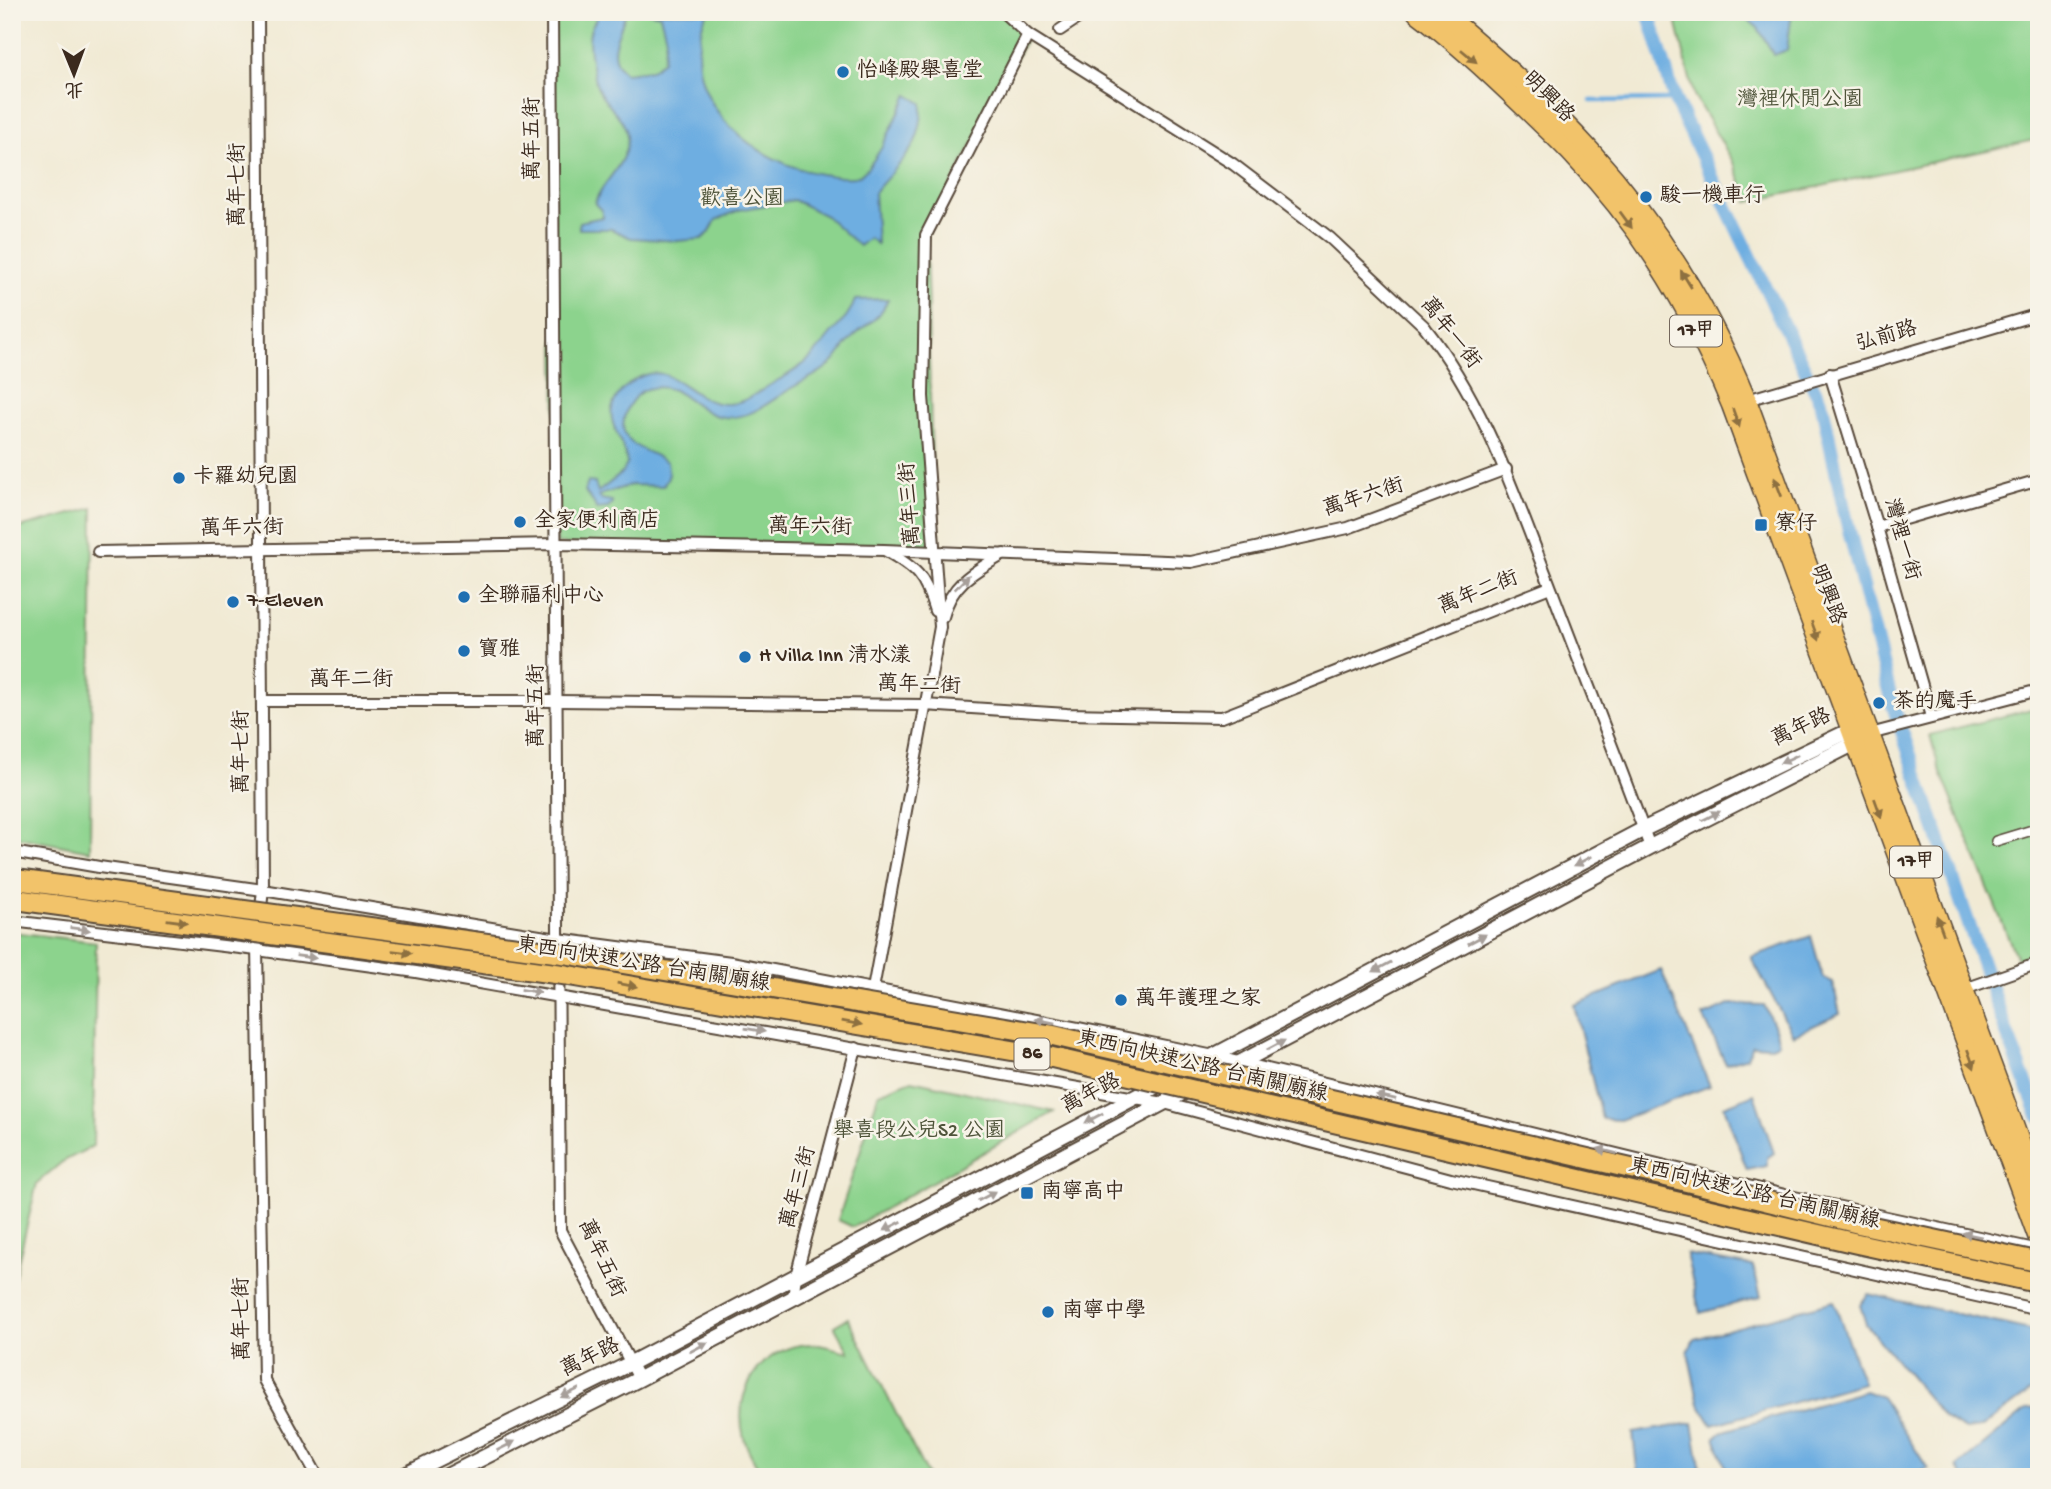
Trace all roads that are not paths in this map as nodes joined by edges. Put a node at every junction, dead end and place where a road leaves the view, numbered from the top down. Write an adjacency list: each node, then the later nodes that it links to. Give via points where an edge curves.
1 (258, 12): 16 (street, 萬年七街)
2 (552, 12): 15 (street, 萬年五街)
3 (1003, 12): 8 (street, 萬年一街)
4 (1087, 12): 7 (street)
5 (1416, 12): 28 (main road, 明興路 / 17甲, one-way to 28, via 1489,73 1577,160 1647,249 1680,302 1731,405)
6 (1443, 12): 11 (main road, 明興路 / 17甲, one-way to 6, via 1702,305 1631,200 1591,151 1500,60)
7 (1060, 30)
8 (1028, 35): 12 (street, 萬年一街, via 1233,164 1330,238 1436,341 1471,394); 18 (street, 萬年三街, via 926,235 923,396)
9 (2039, 314): 10 (street, 弘前路)
10 (1829, 374): 11 (street, 弘前路); 14 (street, 灣裡一街)
11 (1747, 400): 28 (main road, 明興路 / 17甲, one-way to 11)
12 (1506, 469): 20 (street, 萬年六街, via 1348,528 1191,562); 21 (street, 萬年一街)
13 (2039, 480): 14 (street)
14 (1877, 527): 27 (street, 灣裡一街)
15 (557, 544): 16 (street, 萬年六街); 17 (street, 萬年六街); 25 (street, 萬年五街)
16 (261, 550): 19 (street, 萬年六街); 24 (street, 萬年七街)
17 (884, 550): 18 (street, 萬年六街); 22 (street, via 918,571 928,586)
18 (934, 551): 20 (street, 萬年六街); 22 (street, 萬年三街)
19 (98, 552)
20 (1004, 554): 22 (street, one-way to 20, via 957,585)
21 (1550, 587): 26 (street, 萬年二街, via 1222,717); 30 (street, 萬年一街)
22 (940, 627): 26 (street, 萬年三街)
23 (2039, 690): 27 (street)
24 (261, 701): 25 (street, 萬年二街); 35 (street, 萬年七街)
25 (557, 701): 26 (street, 萬年二街); 38 (street, 萬年五街)
26 (924, 705): 41 (street, 萬年三街)
27 (1926, 718): 28 (street)
28 (1859, 736): 30 (street, 萬年路, one-way to 30); 32 (street, 萬年路, one-way to 28); 42 (main road, 明興路 / 17甲)
29 (2039, 828): 31 (street)
30 (1644, 829): 32 (street, 萬年一街); 45 (street, 萬年路, one-way to 45)
31 (1996, 841)
32 (1650, 847): 46 (street, 萬年路, one-way to 32)
33 (12, 852): 35 (street)
34 (12, 879): 52 (highway, 東西向快速公路 台南關廟線 / 86, bridge, via 566,954 1051,1035)
35 (262, 890): 38 (street); 39 (street, 萬年七街)
36 (12, 899): 54 (highway, 東西向快速公路 台南關廟線 / 86, one-way to 54, bridge, via 566,975 1050,1057)
37 (12, 921): 39 (street, one-way to 39)
38 (558, 939): 41 (street, via 731,962); 43 (street, 萬年五街)
39 (257, 950): 43 (street, one-way to 43); 59 (street, 萬年七街, via 264,1380)
40 (2039, 963): 42 (street)
41 (873, 989): 45 (street, one-way to 41)
42 (1964, 989): 49 (main road, 明興路 / 17甲); 50 (main road, 明興路 / 17甲, one-way to 50)
43 (559, 996): 44 (street, one-way to 44); 57 (street, 萬年五街, via 560,1230)
44 (856, 1048): 47 (street); 53 (street, 萬年三街)
45 (1214, 1056): 46 (street); 47 (street, 萬年路)
46 (1243, 1063): 48 (street, 萬年路); 51 (street, one-way to 46, via 1785,1195)
47 (1131, 1098): 48 (street); 53 (street, 萬年路, one-way to 53)
48 (1164, 1103): 55 (street, 萬年路, one-way to 48); 56 (street, via 1451,1179)
49 (2039, 1193)
50 (2039, 1241)
51 (2039, 1250)
52 (2039, 1262)
53 (796, 1276): 55 (street, 萬年三街); 57 (street, 萬年路)
54 (2039, 1283)
55 (793, 1298): 58 (street, 萬年路, one-way to 55)
56 (2039, 1310)
57 (631, 1363): 58 (street, 萬年五街); 60 (street, 萬年路, one-way to 60)
58 (639, 1379): 61 (street, 萬年路, one-way to 58)
59 (318, 1477)
60 (401, 1477)
61 (445, 1477)

